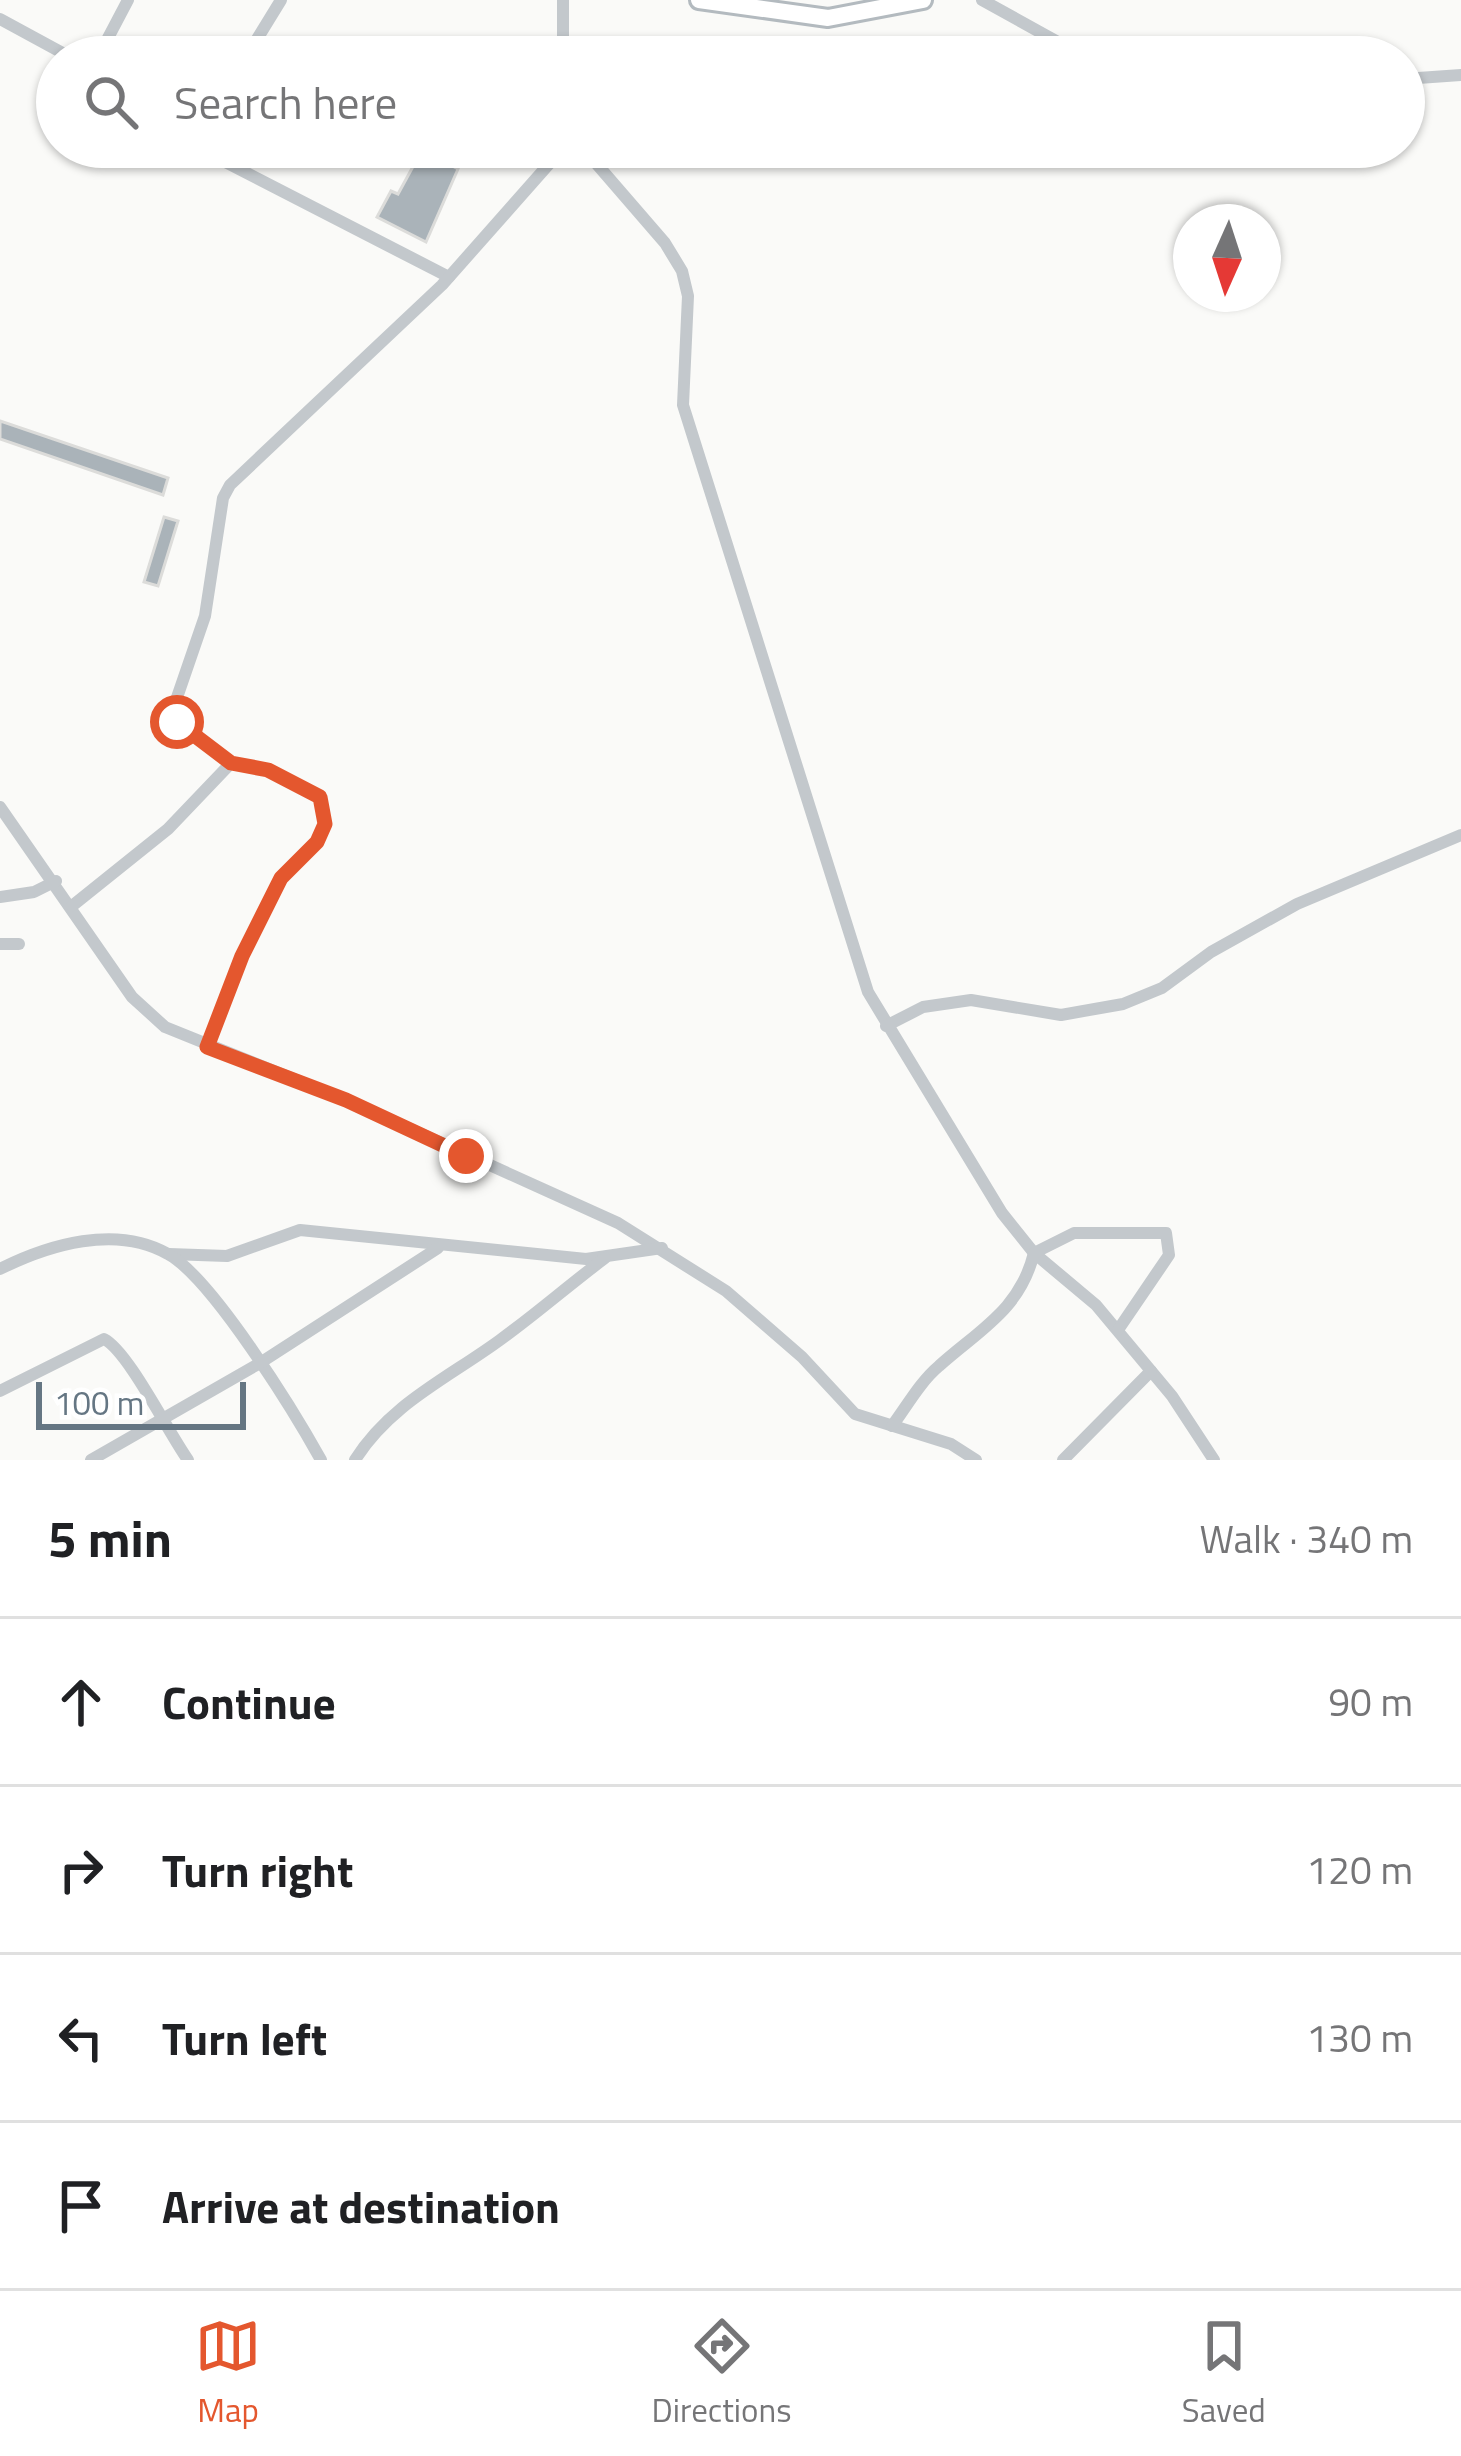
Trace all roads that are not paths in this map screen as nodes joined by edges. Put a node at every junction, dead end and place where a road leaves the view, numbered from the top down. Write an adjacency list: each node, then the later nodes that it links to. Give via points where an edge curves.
1 (128, 0): 9 (street)
2 (281, 0): 10 (street)
3 (563, 0): 11 (street)
4 (699, 0): 7 (main road)
5 (923, 0): 7 (main road, via 828,18)
6 (982, 0): 12 (street)
7 (780, 7)
8 (0, 19): 13 (street)
9 (109, 36)
10 (259, 36)
11 (563, 36)
12 (1047, 36)
13 (36, 39)
14 (1461, 75): 15 (street)
15 (1425, 78)
16 (237, 168): 19 (street)
17 (545, 168): 19 (street)
18 (600, 168): 28 (street, via 682,271 682,405 851,948)
19 (449, 277): 20 (street, via 332,383 223,498 208,601 172,712)
20 (231, 763): 25 (street, via 168,830); 29 (street, via 303,785 320,797 325,824 281,878)
21 (3, 818): 23 (street)
22 (1461, 835): 28 (street, via 1297,904 1123,1004 1061,1015 971,1000 923,1007)
23 (56, 880): 24 (street); 25 (street)
24 (0, 897)
25 (72, 906): 29 (street, via 132,998 166,1028)
26 (0, 944): 27 (street)
27 (19, 944)
28 (886, 1026): 32 (street)
29 (207, 1047): 31 (street, via 346,1100)
30 (439, 1247): 33 (street, via 299,1230 227,1256); 34 (street); 37 (street)
31 (663, 1248): 34 (street); 41 (street, via 771,1329 855,1414)
32 (1034, 1253): 36 (street); 36 (street, via 1073,1233 1166,1232 1169,1255); 41 (street, via 1014,1301 938,1366)
33 (169, 1254): 35 (street, via 118,1241 61,1243); 37 (street)
34 (606, 1257): 45 (street, via 400,1407)
35 (0, 1269)
36 (1118, 1330): 38 (street)
37 (260, 1363): 40 (street); 44 (street)
38 (1151, 1371): 47 (street); 48 (street)
39 (0, 1391): 40 (street, via 104,1339 118,1346)
40 (159, 1421): 42 (street); 43 (street)
41 (892, 1426): 46 (street)
42 (91, 1460)
43 (188, 1460)
44 (321, 1460)
45 (355, 1460)
46 (976, 1460)
47 (1063, 1460)
48 (1214, 1460)

